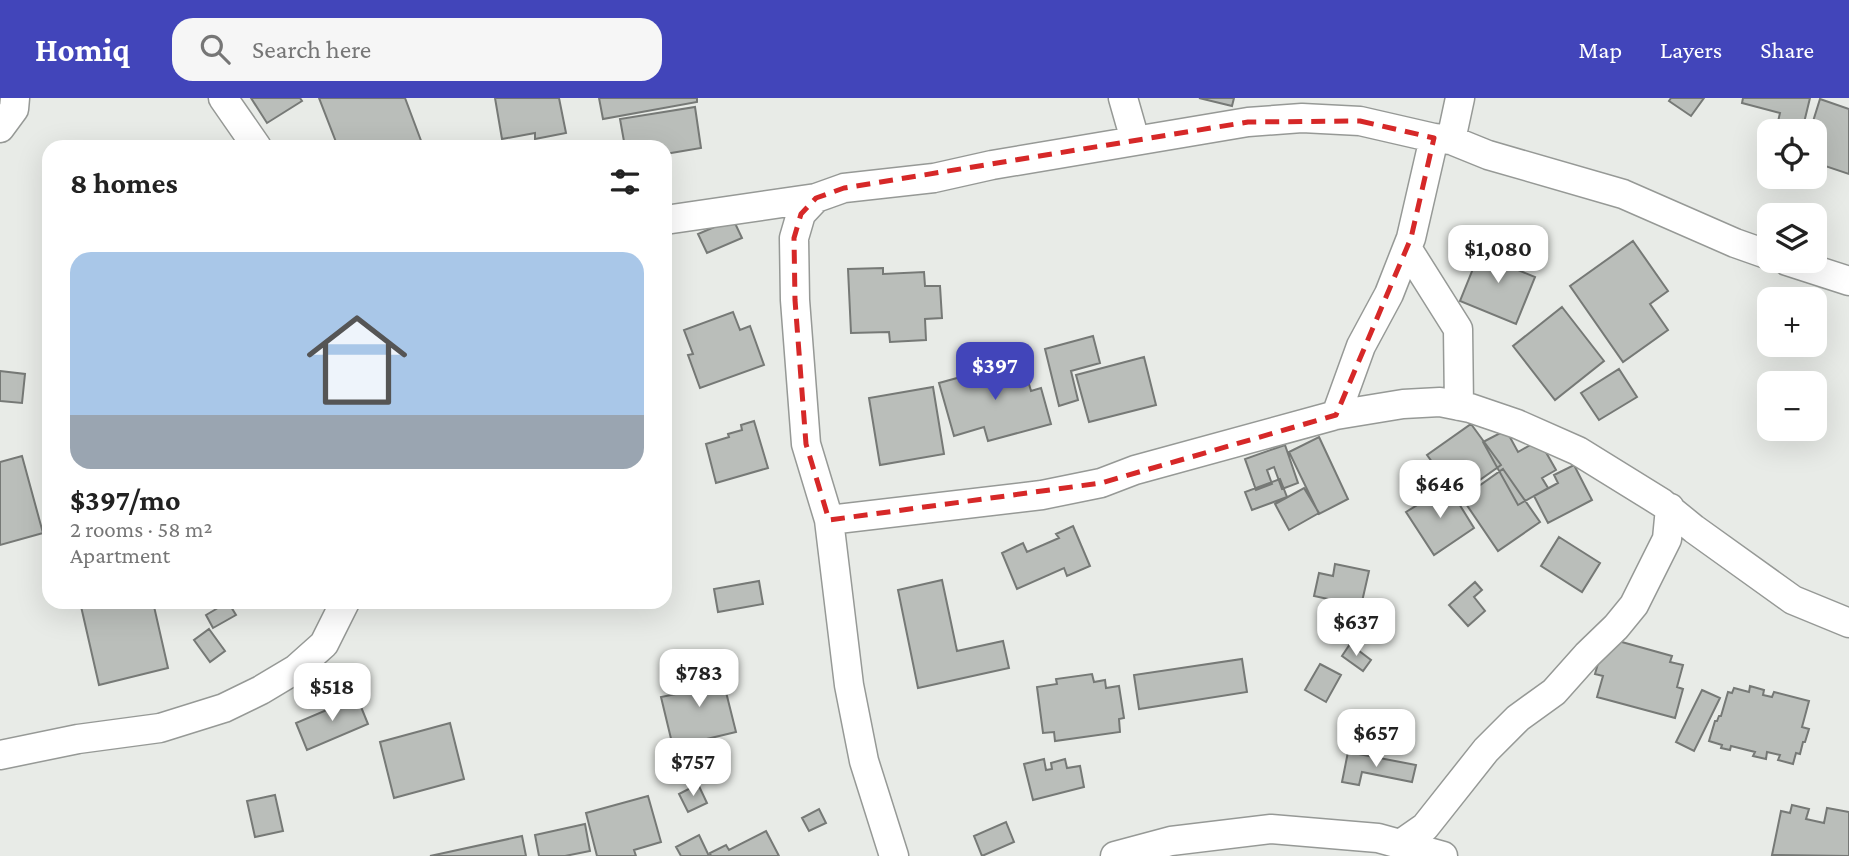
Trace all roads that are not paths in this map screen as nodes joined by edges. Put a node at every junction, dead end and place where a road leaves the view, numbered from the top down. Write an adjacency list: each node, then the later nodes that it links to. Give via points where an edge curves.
1 (15, 98): 5 (street, via 14,109)
2 (223, 98): 7 (street)
3 (1123, 98): 8 (street)
4 (1460, 98): 6 (street)
5 (0, 128)
6 (1443, 139): 8 (street, via 1360,121 1302,118); 11 (street); 12 (street, via 1623,194)
7 (252, 140)
8 (1135, 140): 9 (street, via 934,178 844,188)
9 (816, 198): 10 (street); 18 (street, via 801,215 794,238 795,300 806,444)
10 (672, 219)
11 (1407, 248): 15 (street, via 1458,329); 16 (street, via 1361,346)
12 (1757, 251)
13 (1824, 273): 14 (street)
14 (1849, 281)
15 (1459, 406): 16 (street, via 1404,404); 17 (street, via 1517,424 1578,451)
16 (1336, 415): 18 (street, via 1101,483 1042,495)
17 (1670, 509): 20 (street, via 1793,600); 22 (street, via 1667,540 1634,605 1554,692 1486,750 1425,827)
18 (829, 520): 23 (street, via 849,685 864,761)
19 (342, 609): 21 (street, via 324,644 296,668 224,708 160,728)
20 (1849, 623)
21 (0, 755)
22 (1402, 843): 24 (street, via 1271,829 1171,841); 25 (street)
23 (894, 856)
24 (1115, 856)
25 (1443, 856)

